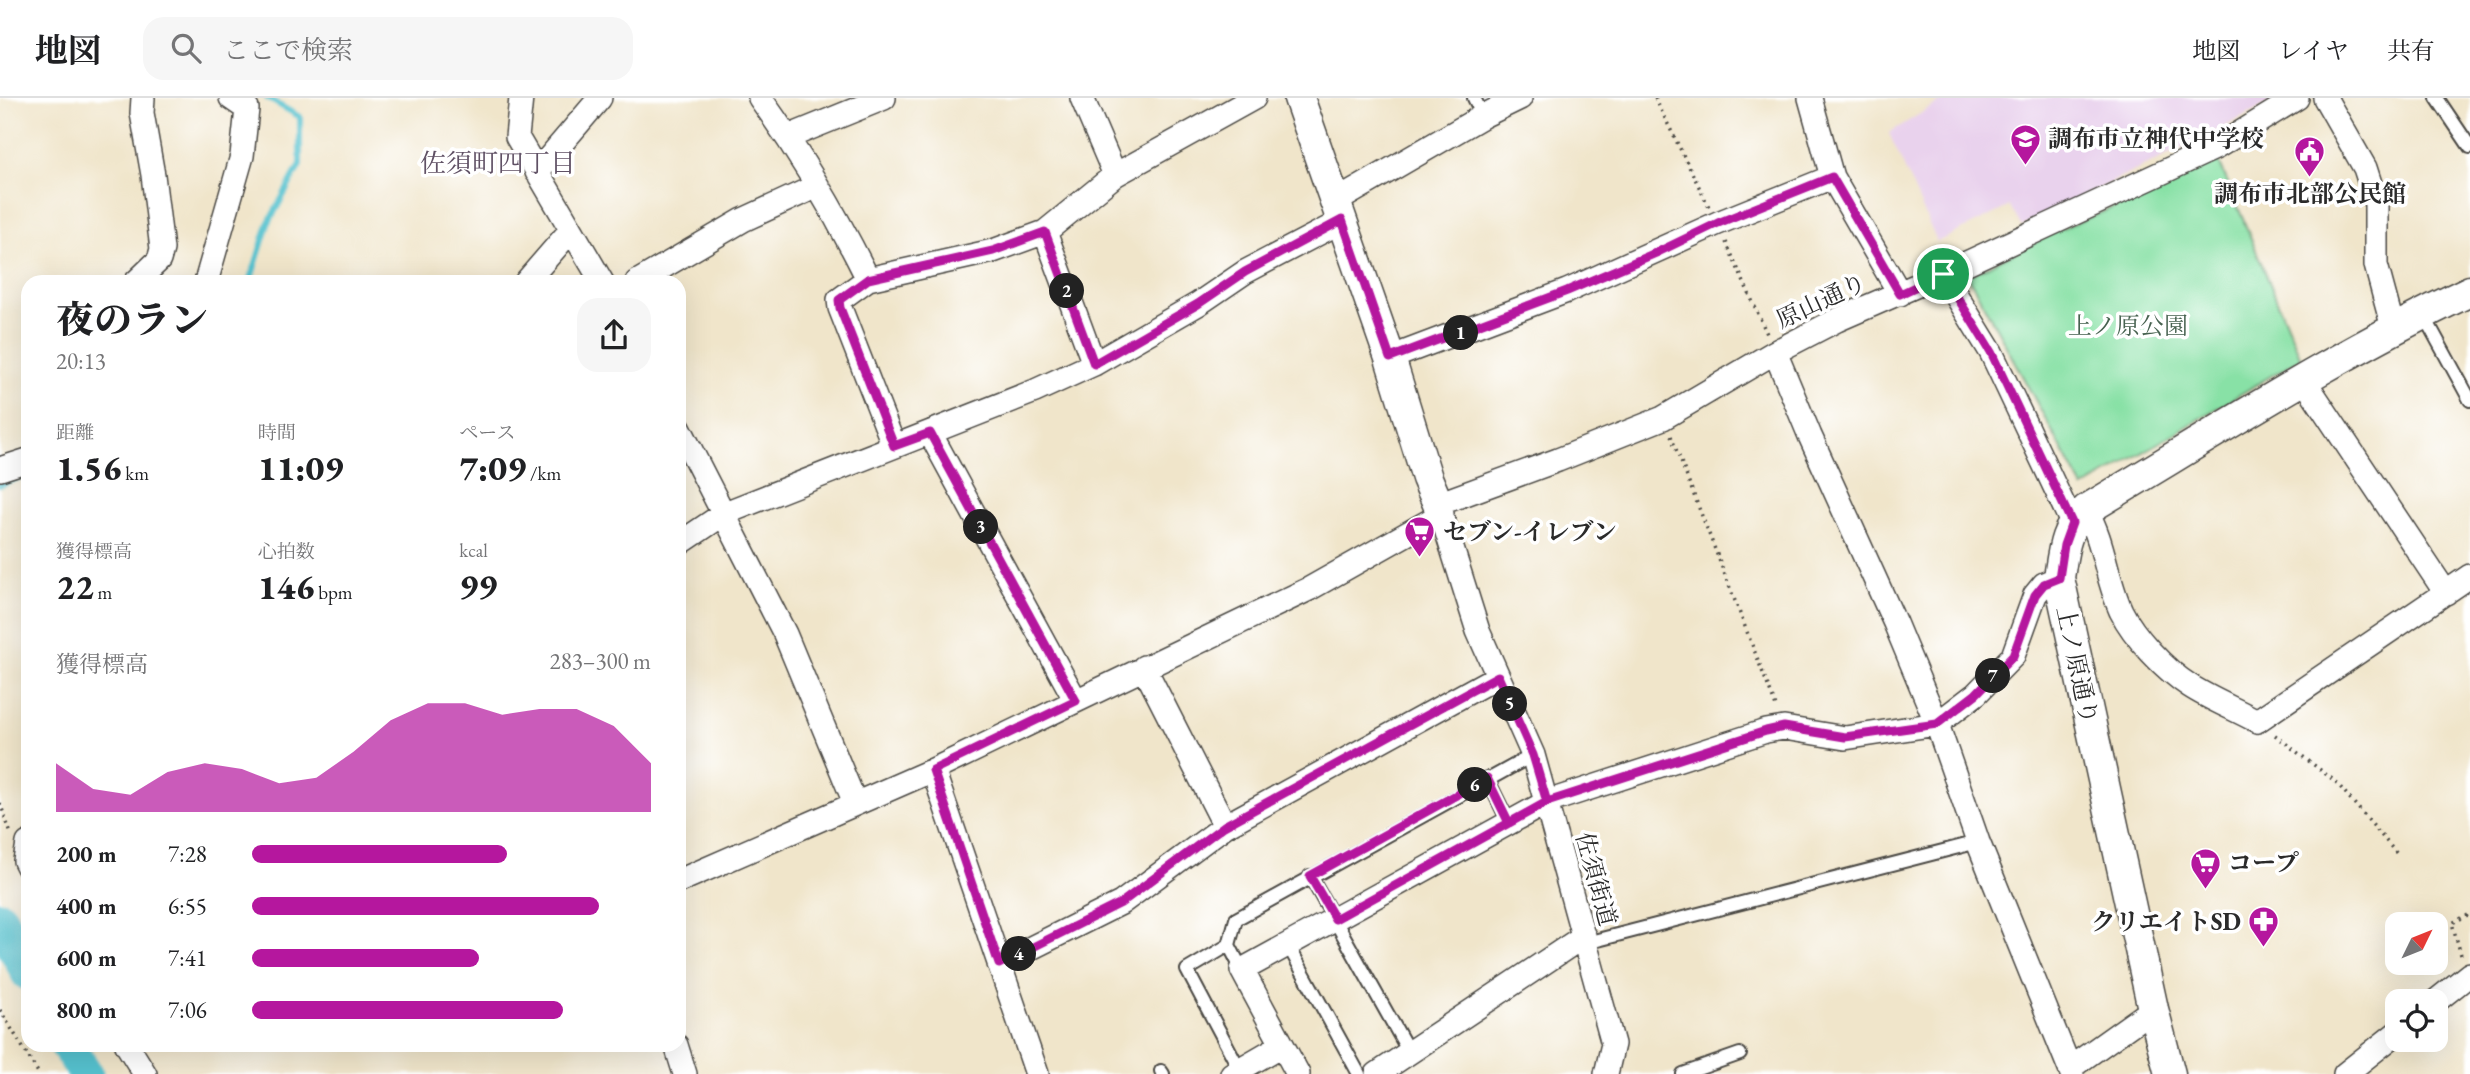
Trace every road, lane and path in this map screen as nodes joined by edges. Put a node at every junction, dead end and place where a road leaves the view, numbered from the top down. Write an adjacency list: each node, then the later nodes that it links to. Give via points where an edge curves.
1 (143, 98): 26 (street, via 162,248 159,260)
2 (231, 98): 27 (street, via 247,109 242,156)
3 (521, 98): 18 (street, via 517,137)
4 (600, 98): 18 (street)
5 (760, 98): 16 (street)
6 (884, 98): 16 (street)
7 (1082, 98): 19 (street)
8 (1254, 98): 19 (street)
9 (1299, 98): 22 (street)
10 (1520, 98): 15 (street)
11 (1810, 98): 20 (street)
12 (2297, 98): 25 (street, 原山通り, via 2217,148)
13 (2325, 98): 35 (street, via 2365,168 2376,202 2376,265)
14 (2437, 98): 17 (lane)
15 (1479, 107): 22 (street)
16 (788, 137): 21 (street)
17 (2470, 147)
18 (537, 172): 23 (street)
19 (1115, 175): 24 (street)
20 (1832, 177): 33 (street); 37 (street, via 1567,291)
21 (817, 186): 30 (street, via 743,220); 31 (street)
22 (1339, 211): 37 (street); 38 (street, via 1198,304)
23 (570, 230): 28 (street); 29 (street)
24 (1045, 232): 31 (street, via 993,251); 38 (street)
25 (1943, 274): 33 (street, 原山通り); 49 (street, via 1991,352)
26 (143, 275)
27 (208, 275)
28 (532, 275)
29 (598, 275)
30 (649, 275)
31 (868, 279): 44 (street, via 839,300 840,308)
32 (2470, 291): 34 (street)
33 (1900, 294): 36 (street, 原山通り)
34 (2423, 314): 35 (street); 40 (lane)
35 (2393, 328): 39 (street)
36 (1775, 352): 41 (street, 原山通り); 58 (street)
37 (1390, 358): 47 (street)
38 (1094, 364): 42 (street)
39 (2304, 380): 49 (street); 53 (street)
40 (2470, 400)
41 (1664, 418): 47 (street, 原山通り); 59 (path)
42 (930, 433): 44 (street); 56 (street)
43 (686, 440): 48 (street)
44 (894, 446): 48 (street)
45 (21, 462): 46 (street)
46 (0, 469)
47 (1439, 509): 54 (street, 原山通り, via 1309,589); 55 (street, 佐須街道, via 1465,595)
48 (725, 513): 50 (street); 64 (street, via 785,634)
49 (2079, 517): 52 (street, 上ノ原通り, via 2064,545); 57 (street, via 2097,531 2122,612 2146,648 2189,685)
50 (686, 539)
51 (2470, 576): 53 (street)
52 (2059, 578): 58 (street, via 2044,584 2035,595 2013,656 1976,694); 80 (street, 上ノ原通り)
53 (2446, 593): 57 (street)
54 (1144, 667): 56 (street, 原山通り); 66 (street)
55 (1498, 676): 60 (street, 佐須街道); 66 (street)
56 (1076, 701): 61 (street, 原山通り)
57 (2257, 721): 68 (path, via 2336,782)
58 (1937, 724): 59 (street, via 1845,737); 67 (street)
59 (1784, 727): 63 (street)
60 (1533, 755): 62 (lane); 63 (street, 佐須街道)
61 (933, 770): 64 (street, 原山通り); 76 (street)
62 (1487, 778): 65 (lane); 69 (lane)
63 (1547, 802): 65 (street); 73 (street, 佐須街道)
64 (855, 803): 70 (street, 原山通り)
65 (1509, 823): 72 (street)
66 (1224, 826): 76 (street, via 1121,903)
67 (1978, 842): 73 (lane); 90 (street)
68 (2398, 855)
69 (1310, 876): 72 (lane); 74 (lane, via 1236,919)
70 (686, 878)
71 (2470, 915): 78 (path, via 2452,923)
72 (1335, 919): 75 (street); 88 (lane)
73 (1585, 939): 88 (street); 99 (street, 佐須街道, via 1613,1044)
74 (1229, 945): 77 (lane); 91 (lane, via 1187,970)
75 (1288, 945): 77 (street); 97 (lane)
76 (999, 964): 95 (street)
77 (1242, 970): 84 (street)
78 (2469, 977): 79 (street)
79 (2448, 992)
80 (2152, 1009): 90 (street); 101 (street, 上ノ原通り)
81 (0, 1010): 83 (path)
82 (2385, 1042): 102 (street)
83 (21, 1044)
84 (1282, 1045): 91 (street); 96 (street)
85 (26, 1052): 92 (path)
86 (131, 1052): 93 (street)
87 (678, 1052): 94 (street)
88 (1409, 1052): 98 (street)
89 (1740, 1054): 100 (lane)
90 (2071, 1071)
91 (1236, 1072)
92 (39, 1074)
93 (145, 1074)
94 (685, 1074)
95 (1037, 1074)
96 (1298, 1074)
97 (1359, 1074)
98 (1377, 1074)
99 (1606, 1074)
100 (1682, 1074)
101 (2170, 1074)
102 (2345, 1074)

